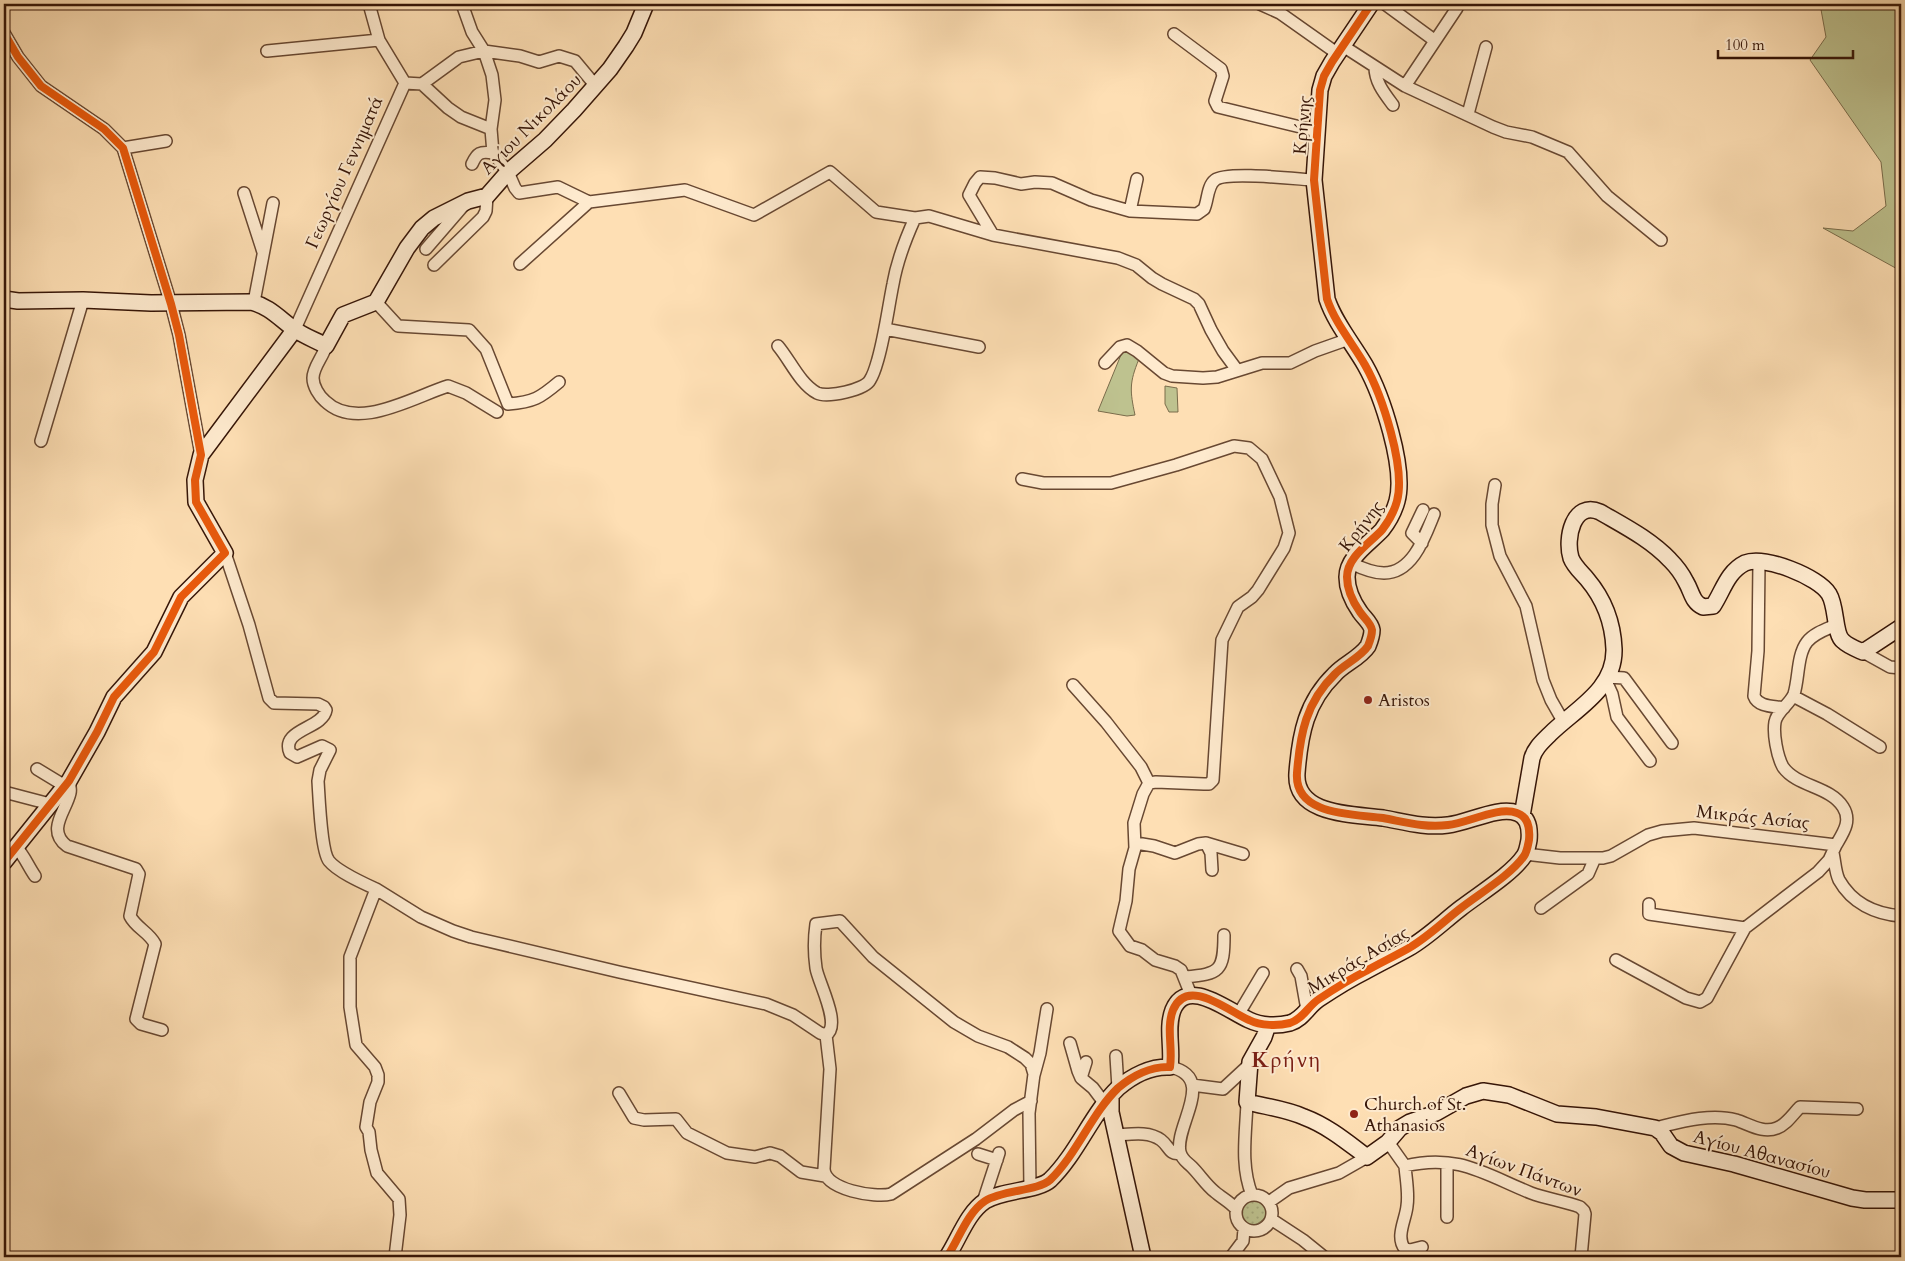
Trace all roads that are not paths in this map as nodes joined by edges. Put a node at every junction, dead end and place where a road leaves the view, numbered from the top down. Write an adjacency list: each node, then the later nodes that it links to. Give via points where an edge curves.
1 (369, 4): 10 (street)
2 (462, 4): 15 (street, via 472,32)
3 (646, 4): 19 (street, Αγίου Νικολάου, via 626,46)
4 (1260, 4): 13 (street)
5 (1371, 4): 13 (street, Κρήνης)
6 (1385, 4): 11 (street)
7 (1457, 8): 11 (street)
8 (4, 33): 26 (street, via 18,58 41,86 104,129)
9 (1174, 34): 24 (street, via 1221,69 1223,76 1215,101 1218,107)
10 (378, 40): 14 (street); 17 (street)
11 (1434, 40): 20 (street)
12 (1486, 47): 22 (street)
13 (1340, 50): 16 (street); 24 (street, Κρήνης, via 1322,82)
14 (267, 51)
15 (484, 51): 18 (street, via 459,56); 19 (street, via 502,52 539,62 559,56 575,61); 23 (street, via 492,75 495,100)
16 (1375, 66): 20 (street); 21 (street, via 1379,85)
17 (405, 83): 18 (street, Γεωργίου Γεννηματά); 50 (street, Γεωργίου Γεννηματά)
18 (422, 84): 23 (street, via 461,117)
19 (595, 86): 29 (street, Αγίου Νικολάου, via 562,123)
20 (1405, 86): 22 (street)
21 (1392, 105)
22 (1468, 114): 40 (street, via 1506,132 1568,152 1607,196)
23 (491, 129): 27 (street)
24 (1317, 131): 31 (street, Κρήνης)
25 (166, 141): 26 (street)
26 (123, 148): 49 (street)
27 (492, 153): 28 (street, via 477,154); 29 (street)
28 (472, 164)
29 (508, 172): 33 (street, Αγίου Νικολάου); 35 (street, via 519,193 558,186)
30 (1137, 179): 37 (street)
31 (1314, 180): 37 (street, via 1262,176 1219,178 1211,184 1206,205 1199,214); 52 (street, Κρήνης, via 1325,290 1329,305)
32 (244, 193): 42 (street)
33 (487, 196): 34 (street, Αγίου Νικολάου); 43 (street, via 483,217)
34 (468, 200): 41 (street); 48 (street, Αγίου Νικολάου, via 422,228)
35 (589, 202): 38 (street, via 685,190 754,215 830,172 876,212); 44 (street)
36 (273, 203): 42 (street)
37 (1130, 211): 39 (street, via 1091,200 1052,183 1021,184 980,177 969,195)
38 (915, 218): 39 (street, via 929,216); 51 (street, via 897,266)
39 (993, 235): 57 (street, via 1130,262 1200,304 1223,352)
40 (1661, 240)
41 (426, 249)
42 (264, 253): 47 (street)
43 (434, 264)
44 (520, 264)
45 (4, 298): 46 (street, via 18,301)
46 (83, 300): 49 (street); 60 (street)
47 (254, 302): 49 (street); 50 (street, via 280,316)
48 (376, 302): 53 (street, via 343,314); 58 (street, via 398,326 469,330 486,349 508,404 528,402 543,396)
49 (171, 304): 61 (street)
50 (294, 329): 53 (street); 61 (street, Γεωργίου Γεννηματά)
51 (885, 329): 54 (street, via 869,382 862,387 830,394 822,395 813,390); 55 (street)
52 (1349, 339): 57 (street, via 1290,363 1262,363); 67 (street, Κρήνης, via 1379,392 1399,483 1399,496 1388,522)
53 (326, 346): 59 (street, via 314,371 313,382 322,399 340,412 366,414 392,408 448,386)
54 (778, 346)
55 (979, 347)
56 (1105, 363): 57 (street, via 1120,347 1127,345 1172,376 1210,378)
57 (1237, 370)
58 (559, 382)
59 (497, 412)
60 (41, 441)
61 (201, 455): 65 (street, via 195,480 196,502)
62 (1022, 479): 82 (street, via 1044,483 1111,483 1240,446 1253,450 1262,459 1280,497 1289,529 1287,544 1255,594 1238,607 1222,640 1212,780 1209,784)
63 (1495, 485): 76 (street, via 1492,525 1500,556 1526,606 1543,680)
64 (1428, 512): 67 (street, via 1422,543 1405,566 1395,572 1383,573)
65 (225, 553): 81 (street, via 181,597 154,652 114,697); 96 (street, via 269,698 274,703 318,704 326,710 322,718 291,738 288,746 290,753 297,757 322,746 330,750 318,780 326,857 337,868)
66 (1759, 562): 68 (street, via 1804,575 1822,585 1834,606); 72 (street, via 1745,564 1737,570 1729,577 1713,606 1703,607 1694,600 1676,567 1646,539 1596,510 1580,512 1570,537 1571,557 1600,596 1609,617 1614,648); 75 (street, via 1754,696 1761,704)
67 (1351, 563): 85 (street, Κρήνης, via 1347,577 1350,591 1372,633 1367,647 1337,671 1309,710 1303,725 1296,775 1301,793 1308,801 1334,812 1422,826 1451,825 1502,812)
68 (1836, 625): 70 (street, via 1844,642); 74 (street, via 1814,636 1805,645)
69 (1901, 628): 70 (street)
70 (1863, 652): 71 (street, via 1890,667)
71 (1901, 668)
72 (1607, 679): 76 (street, via 1595,694); 77 (street, via 1624,678); 79 (street, via 1617,717)
73 (1073, 685): 82 (street, via 1141,767)
74 (1793, 696): 75 (street); 78 (street)
75 (1784, 708): 89 (street, via 1775,722 1779,758 1784,768 1826,792 1844,808 1847,822)
76 (1563, 721): 85 (street, via 1534,753)
77 (1672, 743)
78 (1880, 747)
79 (1650, 761)
80 (37, 769): 81 (street)
81 (67, 784): 84 (street); 111 (street, via 71,791 59,820 60,841 136,869 139,874 130,916 134,925 151,937 154,944 136,1019)
82 (1149, 784): 86 (street, via 1134,823)
83 (8, 793): 84 (street)
84 (50, 804): 88 (street)
85 (1522, 816): 91 (street, via 1529,829)
86 (1136, 843): 87 (street, via 1173,852); 105 (street, via 1120,933 1130,946 1178,968)
87 (1206, 843): 90 (street); 94 (street, via 1211,853)
88 (16, 847): 93 (street); 95 (street)
89 (1834, 849): 92 (street, Μικράς Ασίας, via 1694,828 1648,835 1611,856); 99 (street, via 1839,879 1852,897 1875,911); 100 (street, via 1818,872)
90 (1243, 854)
91 (1526, 854): 92 (street, Μικράς Ασίας); 108 (street, Μικράς Ασίας, via 1498,880 1414,945 1328,993)
92 (1595, 858): 98 (street, via 1588,874)
93 (4, 862)
94 (1212, 870)
95 (35, 876)
96 (376, 889): 112 (street, via 421,917 453,931 766,1004 793,1014); 145 (street, via 350,957 350,1007 356,1045 374,1064 378,1075 366,1127 377,1173 399,1199)
97 (1649, 904): 100 (street, via 1649,914)
98 (1541, 908)
99 (1901, 916)
100 (1745, 928): 102 (street, via 1707,998 1700,1002 1686,998)
101 (1224, 935): 105 (street, via 1224,959 1217,969 1207,975)
102 (1616, 960)
103 (1297, 969): 108 (street)
104 (1262, 973): 109 (street)
105 (1185, 977): 106 (street)
106 (1191, 995): 109 (street, Μικράς Ασίας, via 1206,998); 117 (street, via 1181,999 1173,1012)
107 (1047, 1008): 119 (street)
108 (1307, 1010): 110 (street, Μικράς Ασίας, via 1293,1022)
109 (1238, 1015): 110 (street, Μικράς Ασίας)
110 (1268, 1025): 116 (street)
111 (162, 1030)
112 (826, 1035): 119 (street, via 831,1018 816,970 815,925 839,921 874,957 954,1022 1025,1058 1032,1066); 134 (street, via 830,1068)
113 (1070, 1043): 118 (street)
114 (1116, 1056): 122 (street)
115 (1086, 1062): 118 (street)
116 (1250, 1064): 120 (street, via 1223,1089); 124 (street)
117 (1170, 1067): 120 (street, via 1184,1072); 122 (street, via 1145,1072 1129,1080)
118 (1082, 1078): 122 (street, via 1093,1088)
119 (1033, 1080): 123 (street)
120 (1192, 1085): 129 (street, via 1192,1102 1179,1143)
121 (619, 1093): 134 (street, via 634,1118 676,1119 687,1134 727,1153 755,1157 770,1153 780,1156 801,1172)
122 (1111, 1096): 127 (street); 135 (street, via 1050,1181)
123 (1031, 1101): 134 (street, via 891,1194 870,1195 841,1187); 135 (street, via 1028,1136)
124 (1248, 1102): 131 (street, via 1282,1109 1315,1121); 136 (street, via 1244,1163)
125 (1857, 1109): 126 (street, via 1800,1107 1779,1128 1770,1130 1722,1118)
126 (1655, 1128): 128 (street, via 1557,1114 1508,1095 1483,1091 1410,1122); 137 (street, Αγίου Αθανασίου, via 1671,1146 1684,1153 1852,1198)
127 (1117, 1135): 129 (street, via 1146,1134 1162,1140 1170,1151); 147 (street)
128 (1388, 1142): 131 (street); 133 (street)
129 (1180, 1153): 140 (street, via 1216,1193)
130 (978, 1154): 138 (street, via 998,1157)
131 (1367, 1157): 139 (street, via 1339,1173 1289,1188)
132 (1447, 1163): 133 (street, Αγίων Πάντων); 141 (street); 150 (street, Αγίων Πάντων, via 1485,1172 1532,1193 1583,1209)
133 (1405, 1166): 144 (street, via 1408,1205 1401,1234 1402,1246 1410,1250)
134 (825, 1176)
135 (1030, 1188): 138 (street)
136 (1252, 1195): 139 (street); 140 (street, via 1243,1199)
137 (1901, 1200)
138 (983, 1202): 146 (street)
139 (1268, 1202): 142 (street)
140 (1236, 1209): 143 (street, via 1237,1220)
141 (1448, 1217)
142 (1271, 1219): 143 (street, via 1260,1230); 149 (street)
143 (1244, 1229): 148 (street, via 1243,1241)
144 (1422, 1247)
145 (395, 1257)
146 (947, 1257)
147 (1143, 1257)
148 (1231, 1257)
149 (1324, 1257)
150 (1581, 1257)

